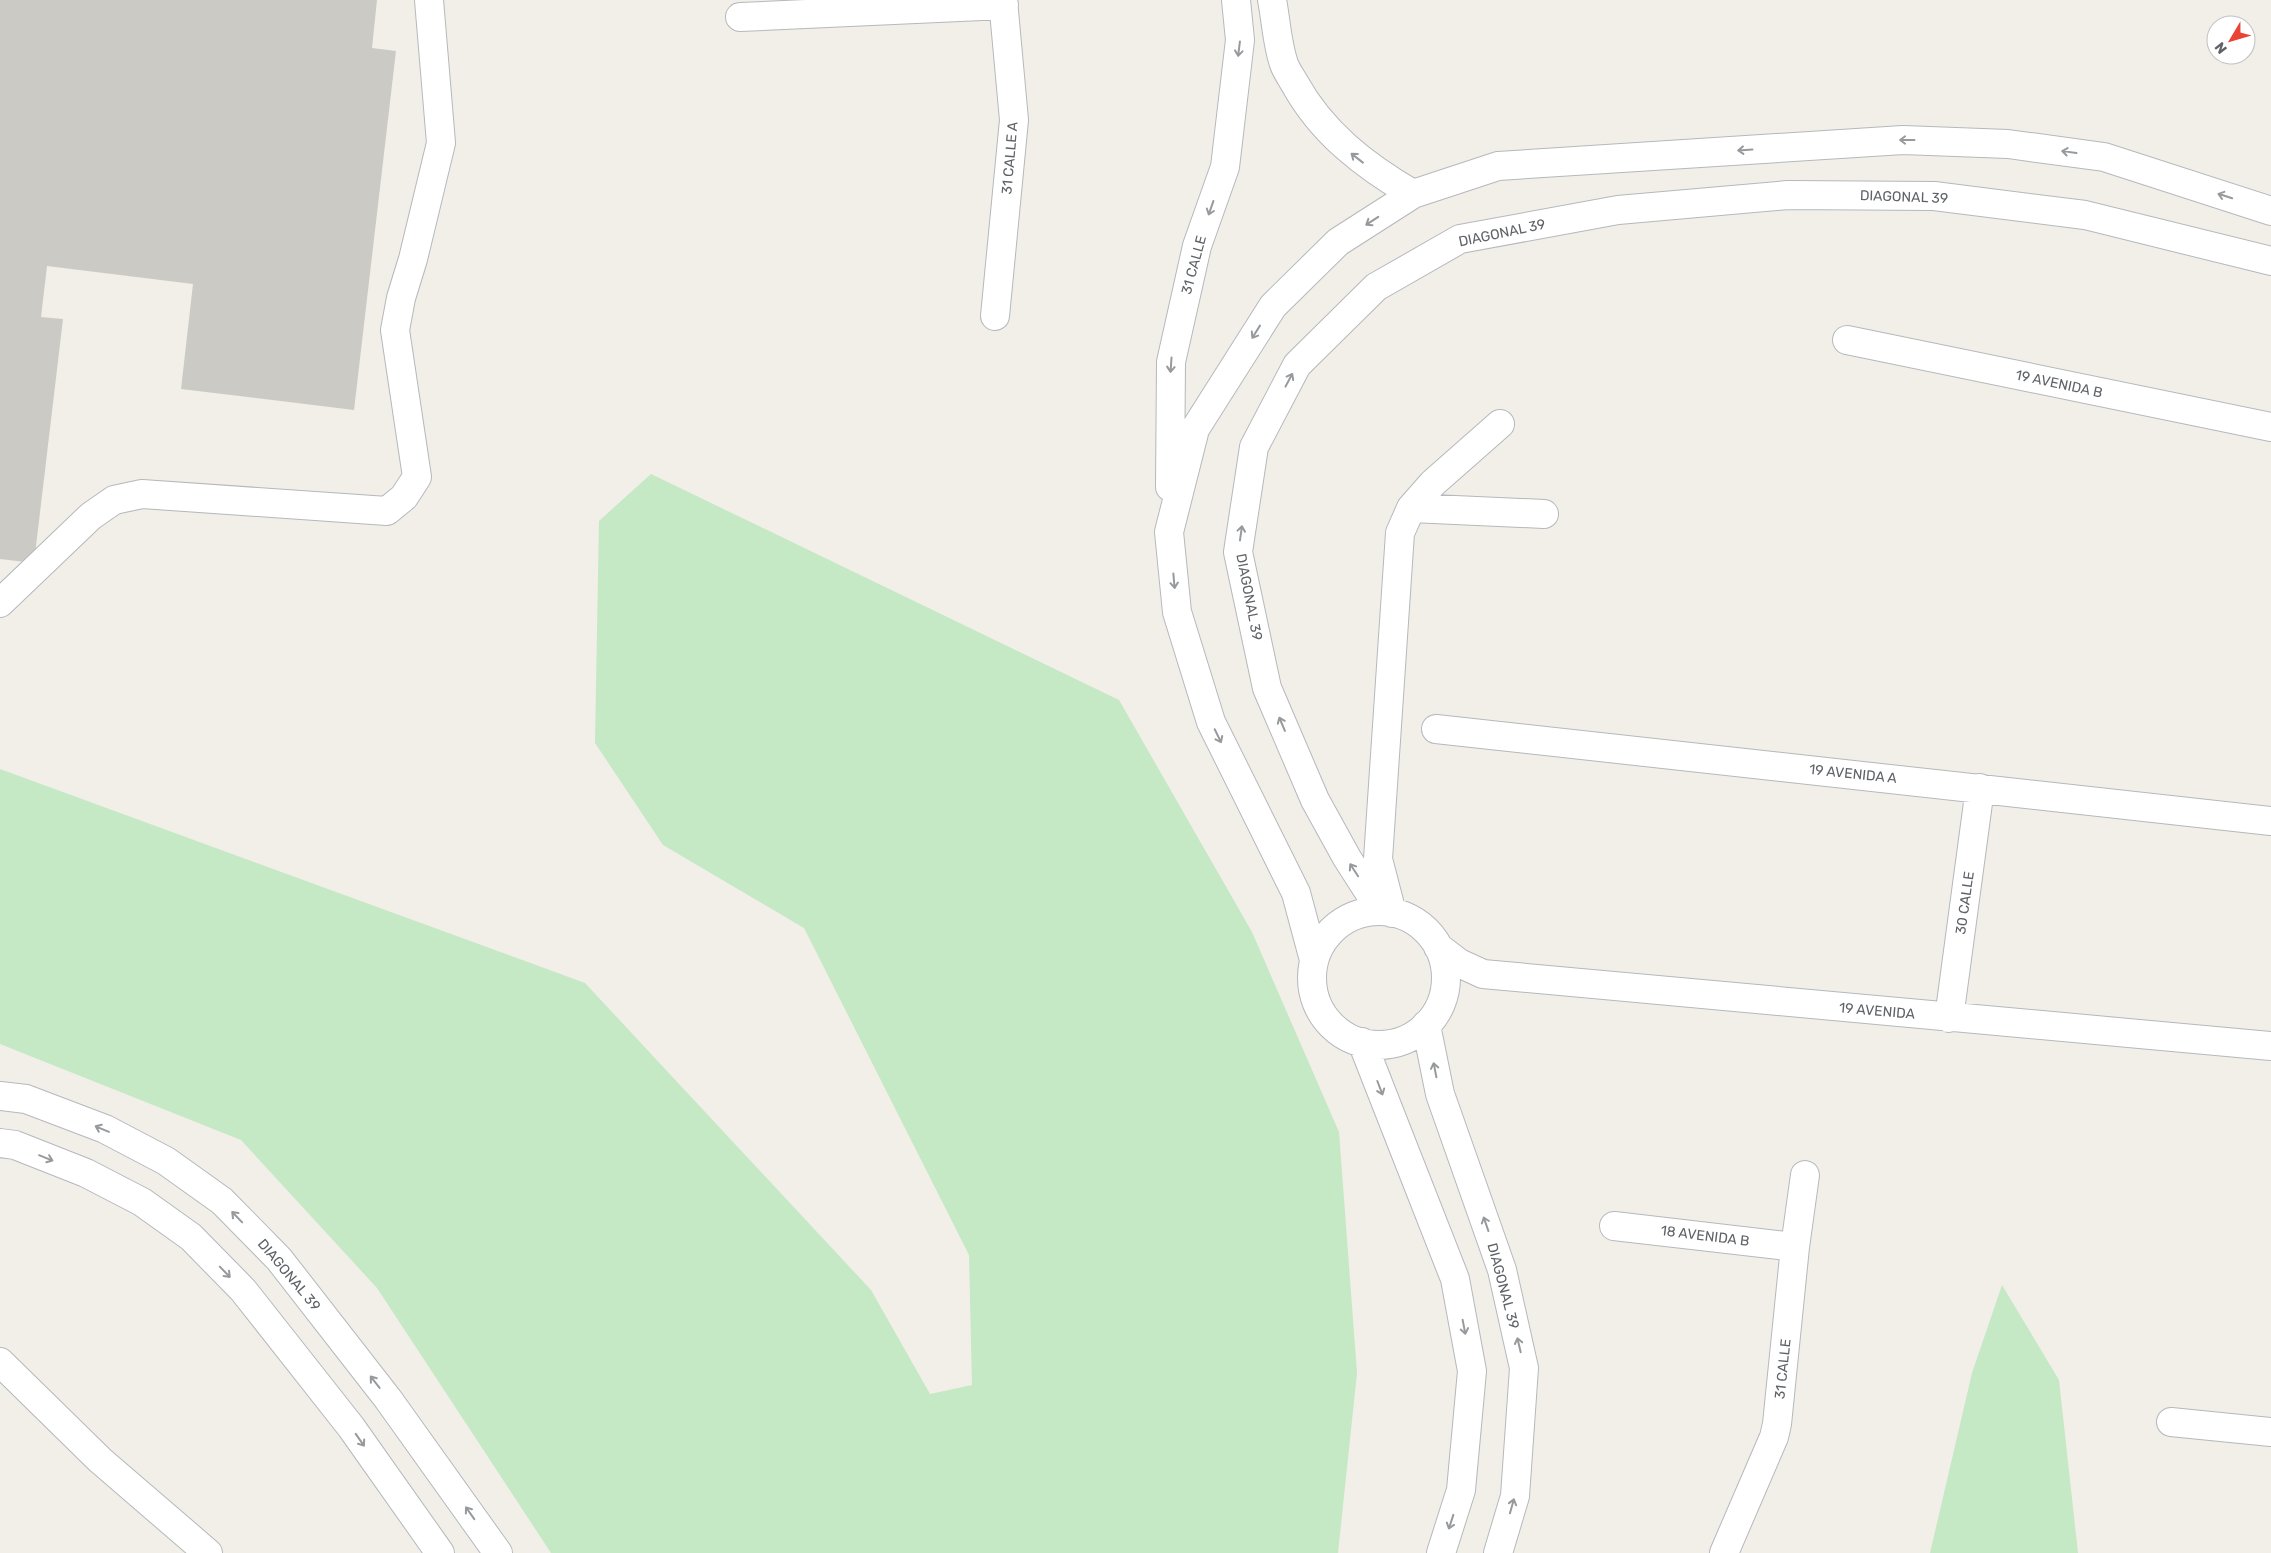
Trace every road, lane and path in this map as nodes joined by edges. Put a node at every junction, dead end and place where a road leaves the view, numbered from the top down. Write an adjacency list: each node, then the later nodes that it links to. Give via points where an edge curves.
1 (429, 0): 16 (street, via 441,143 395,330 417,477 404,497 387,511 142,494 114,500 91,516)
2 (1236, 0): 15 (street, 31 CALLE, one-way to 15, via 1240,40 1225,167 1197,246 1171,362)
3 (1272, 0): 6 (street, one-way to 3, via 1380,175 1322,124 1284,64)
4 (1004, 3): 5 (street); 9 (street, 31 CALLE A, via 1014,120)
5 (740, 17)
6 (1413, 194): 7 (street, one-way to 6, via 2104,157 2008,144 1903,140 1498,166); 15 (street, one-way to 15, via 1338,242 1273,306 1195,429)
7 (2271, 211)
8 (2271, 261): 20 (street, DIAGONAL 39, one-way to 8, via 1347,858 1315,800 1266,688 1238,552 1254,446 1297,365 1376,287 1460,239 1618,210 1788,195 1934,196 2085,215)
9 (996, 316)
10 (1847, 340): 12 (street, 19 AVENIDA B)
11 (1500, 424): 13 (street, via 1433,483)
12 (2271, 427)
13 (1411, 508): 14 (street); 20 (street, via 1400,533 1378,859)
14 (1544, 514)
15 (1169, 532): 22 (street, one-way to 22, via 1177,612 1211,722 1296,893)
16 (0, 603)
17 (1436, 729): 18 (street, 19 AVENIDA A)
18 (1980, 788): 19 (street, 19 AVENIDA A); 25 (street, 30 CALLE)
19 (2271, 821)
20 (1386, 912): 21 (street, via 1414,921); 22 (street, via 1359,914 1343,920 1326,935)
21 (1438, 946): 23 (street, 19 AVENIDA, via 1459,963); 24 (street, via 1444,964)
22 (1314, 960): 27 (street, via 1312,984 1319,1006 1331,1024)
23 (1483, 974): 24 (street, 19 AVENIDA, via 1462,981); 25 (street, 19 AVENIDA)
24 (1444, 994): 26 (street)
25 (1949, 1018): 28 (street, 19 AVENIDA)
26 (1426, 1026): 27 (street, via 1400,1041 1382,1045); 41 (street, DIAGONAL 39, one-way to 26, via 1514,1496 1524,1368 1502,1270 1440,1094)
27 (1362, 1042): 40 (street, one-way to 40, via 1455,1279 1472,1372 1461,1490)
28 (2271, 1046)
29 (0, 1096): 39 (street, DIAGONAL 39, one-way to 29, via 388,1399 278,1259 222,1201 166,1161 105,1129 26,1099)
30 (0, 1143): 38 (street, one-way to 38, via 15,1145 86,1173 142,1202 191,1237 243,1290 333,1404)
31 (1805, 1174): 33 (street, 31 CALLE)
32 (1614, 1226): 33 (street, 18 AVENIDA B)
33 (1795, 1247): 42 (street, 31 CALLE, via 1774,1438)
34 (0, 1362): 37 (street, via 100,1460)
35 (2171, 1422): 36 (street)
36 (2271, 1432)
37 (208, 1553)
38 (440, 1553)
39 (498, 1553)
40 (1441, 1553)
41 (1498, 1553)
42 (1724, 1553)

